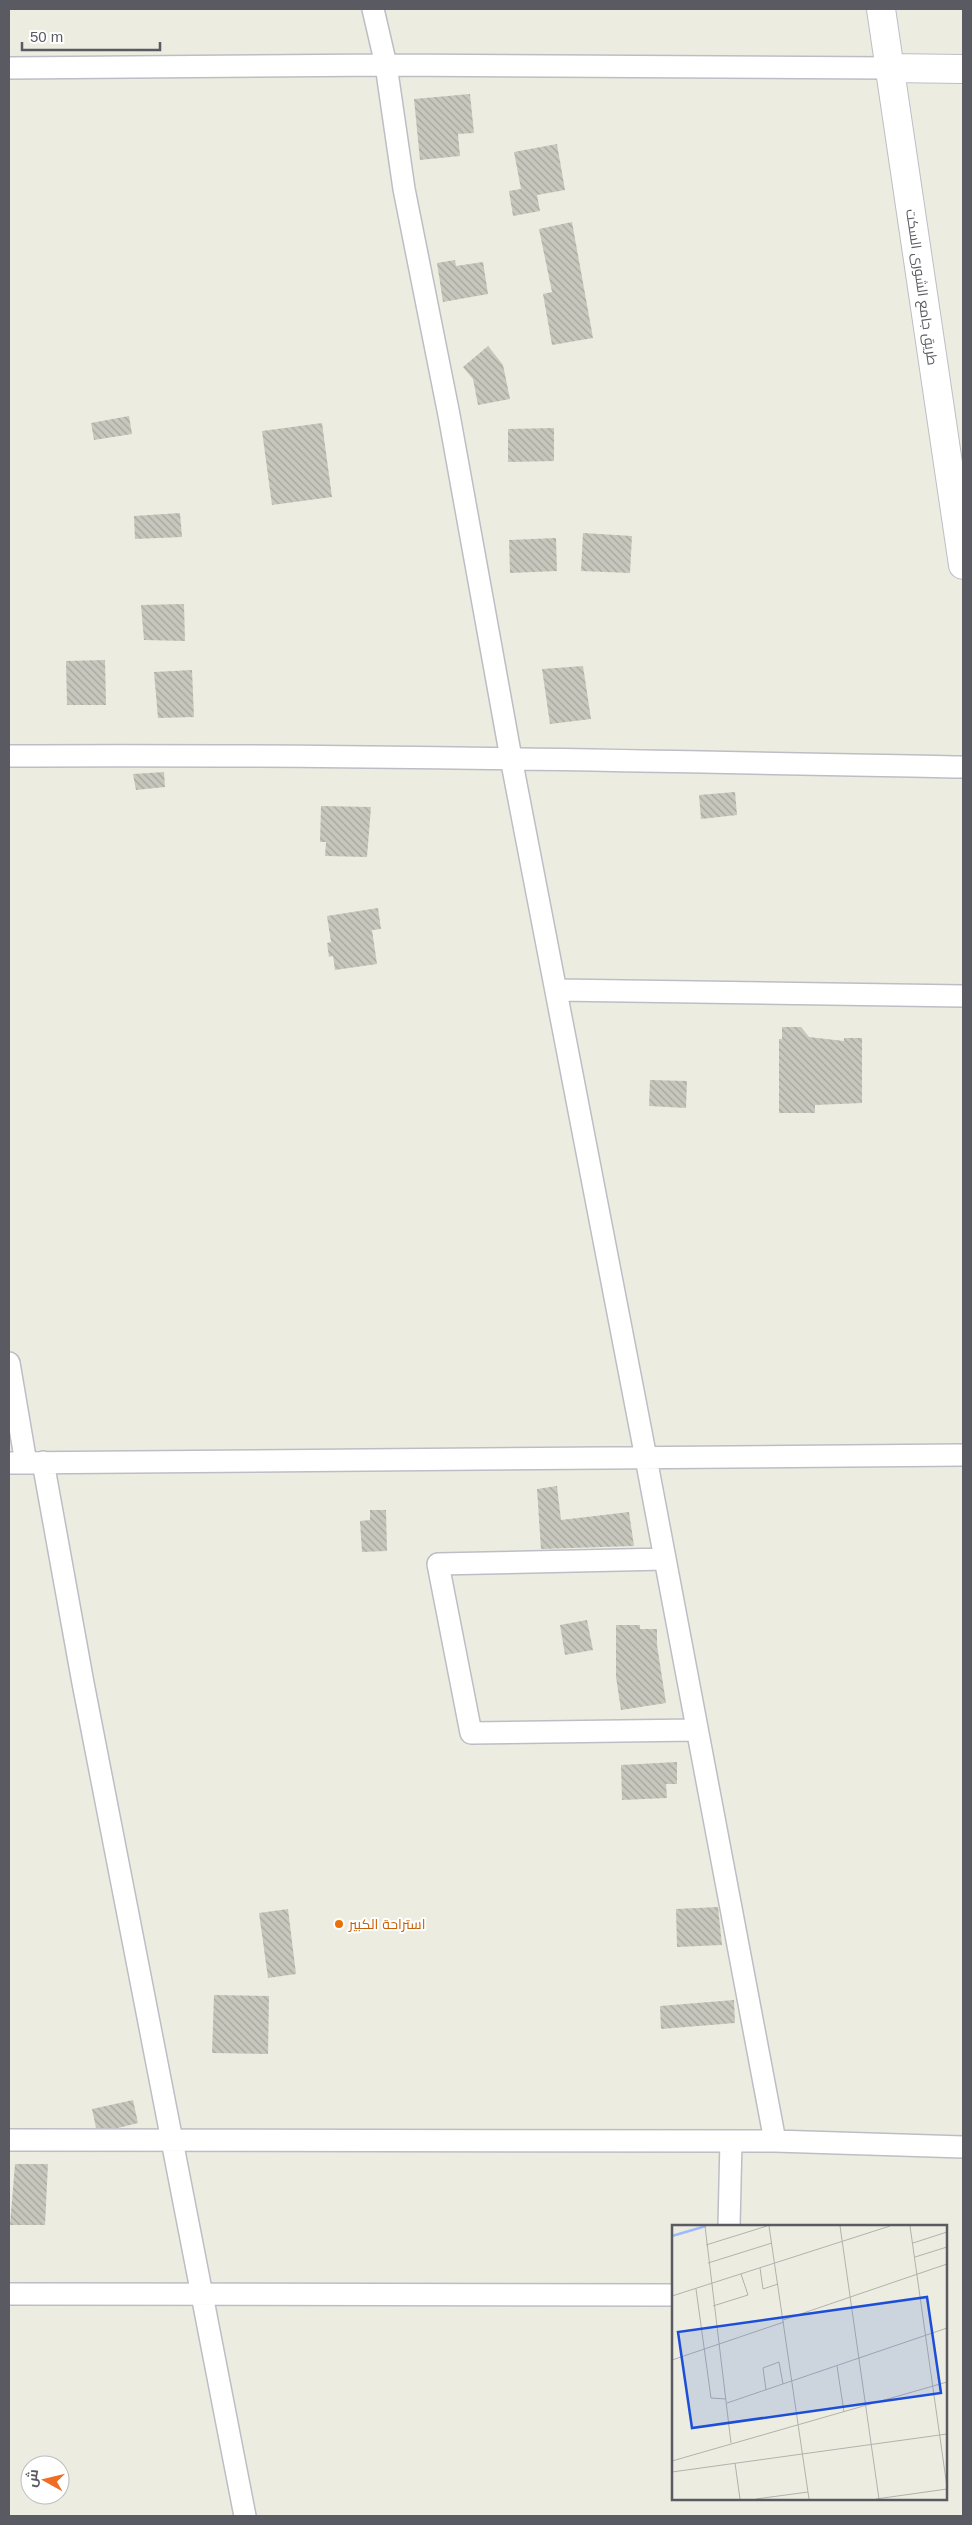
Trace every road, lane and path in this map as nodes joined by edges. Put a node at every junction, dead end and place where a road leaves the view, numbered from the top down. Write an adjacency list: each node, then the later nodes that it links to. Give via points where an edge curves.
1 (374, 9): 3 (street)
2 (881, 9): 5 (main road, طريق جامع الشورى السكت)
3 (386, 65): 4 (street); 5 (street); 9 (street, via 404,189)
4 (9, 68)
5 (889, 68): 6 (main road); 7 (main road, طريق جامع الشورى السكت)
6 (963, 69)
7 (963, 565)
8 (9, 756): 9 (street)
9 (511, 758): 10 (street); 11 (street)
10 (963, 767)
11 (557, 990): 12 (street); 15 (street)
12 (963, 996)
13 (9, 1363): 16 (street)
14 (963, 1455): 15 (street)
15 (646, 1458): 16 (street); 17 (street)
16 (26, 1463): 20 (street)
17 (665, 1559): 18 (street); 18 (street, via 438,1564 471,1733)
18 (697, 1730): 22 (street)
19 (9, 2140): 20 (street)
20 (171, 2140): 21 (street); 26 (street)
21 (731, 2141): 22 (street); 24 (street)
22 (775, 2141): 23 (street)
23 (963, 2147)
24 (729, 2225)
25 (9, 2294): 26 (street)
26 (202, 2295): 27 (street); 28 (street)
27 (672, 2295)
28 (245, 2516)

